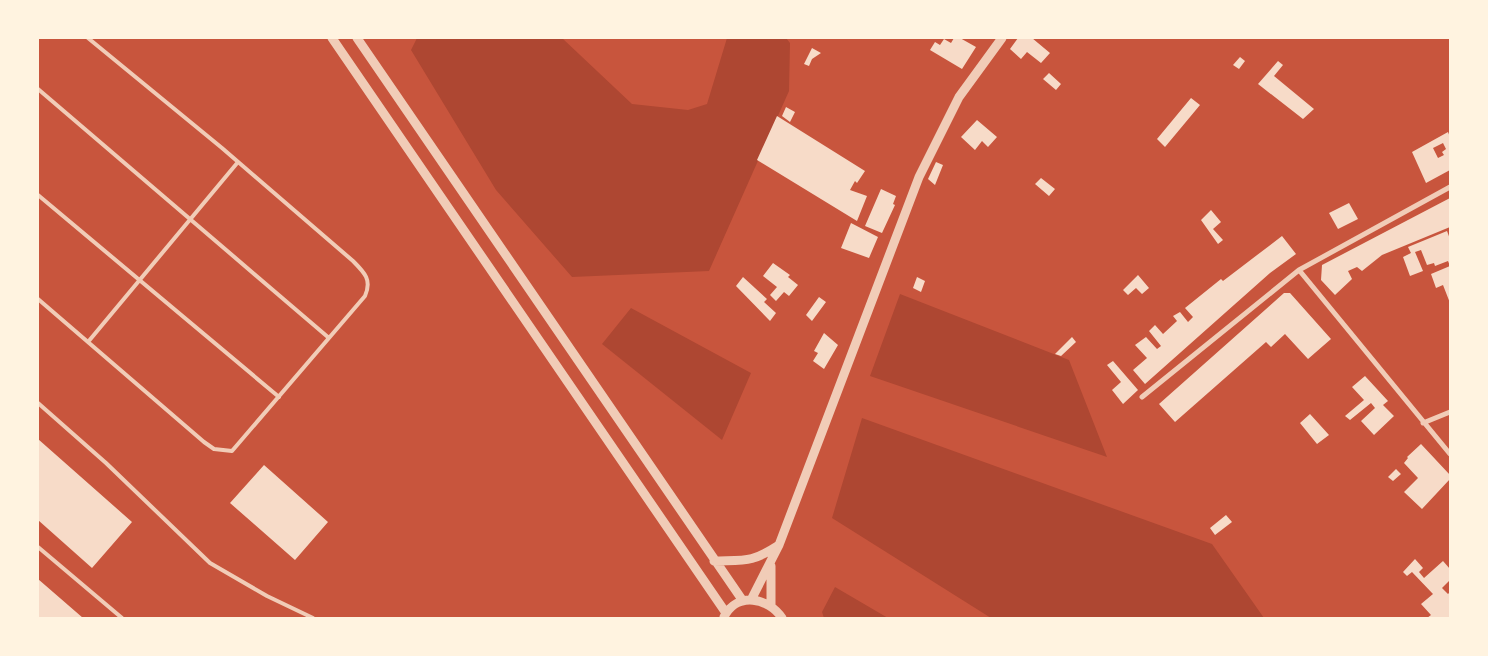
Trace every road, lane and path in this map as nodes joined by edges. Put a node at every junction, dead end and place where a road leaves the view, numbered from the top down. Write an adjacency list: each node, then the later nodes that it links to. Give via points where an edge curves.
1 (88, 38): 6 (lane)
2 (332, 38): 27 (street)
3 (357, 38): 23 (street)
4 (1002, 38): 21 (street, via 959,97 919,177)
5 (38, 89): 9 (lane)
6 (238, 162): 9 (lane); 13 (lane, via 368,276 369,287 365,296)
7 (1450, 188): 10 (street)
8 (38, 196): 11 (lane)
9 (190, 219): 11 (lane); 13 (lane)
10 (1299, 270): 16 (street); 19 (street)
11 (138, 280): 14 (lane); 15 (lane)
12 (38, 299): 14 (lane)
13 (330, 338): 15 (lane)
14 (88, 342): 15 (lane, via 214,449 232,451)
15 (279, 397)
16 (1142, 398)
17 (38, 403): 29 (lane, via 210,563)
18 (1450, 412): 19 (street)
19 (1423, 423): 20 (street)
20 (1450, 454)
21 (779, 544): 23 (street, via 758,558); 24 (street)
22 (38, 547): 28 (lane)
23 (714, 561): 25 (street)
24 (771, 563): 25 (street); 26 (street)
25 (747, 600): 26 (street, via 761,600); 27 (street)
26 (770, 605): 30 (street)
27 (725, 616)
28 (122, 618)
29 (313, 618)
30 (782, 618)

